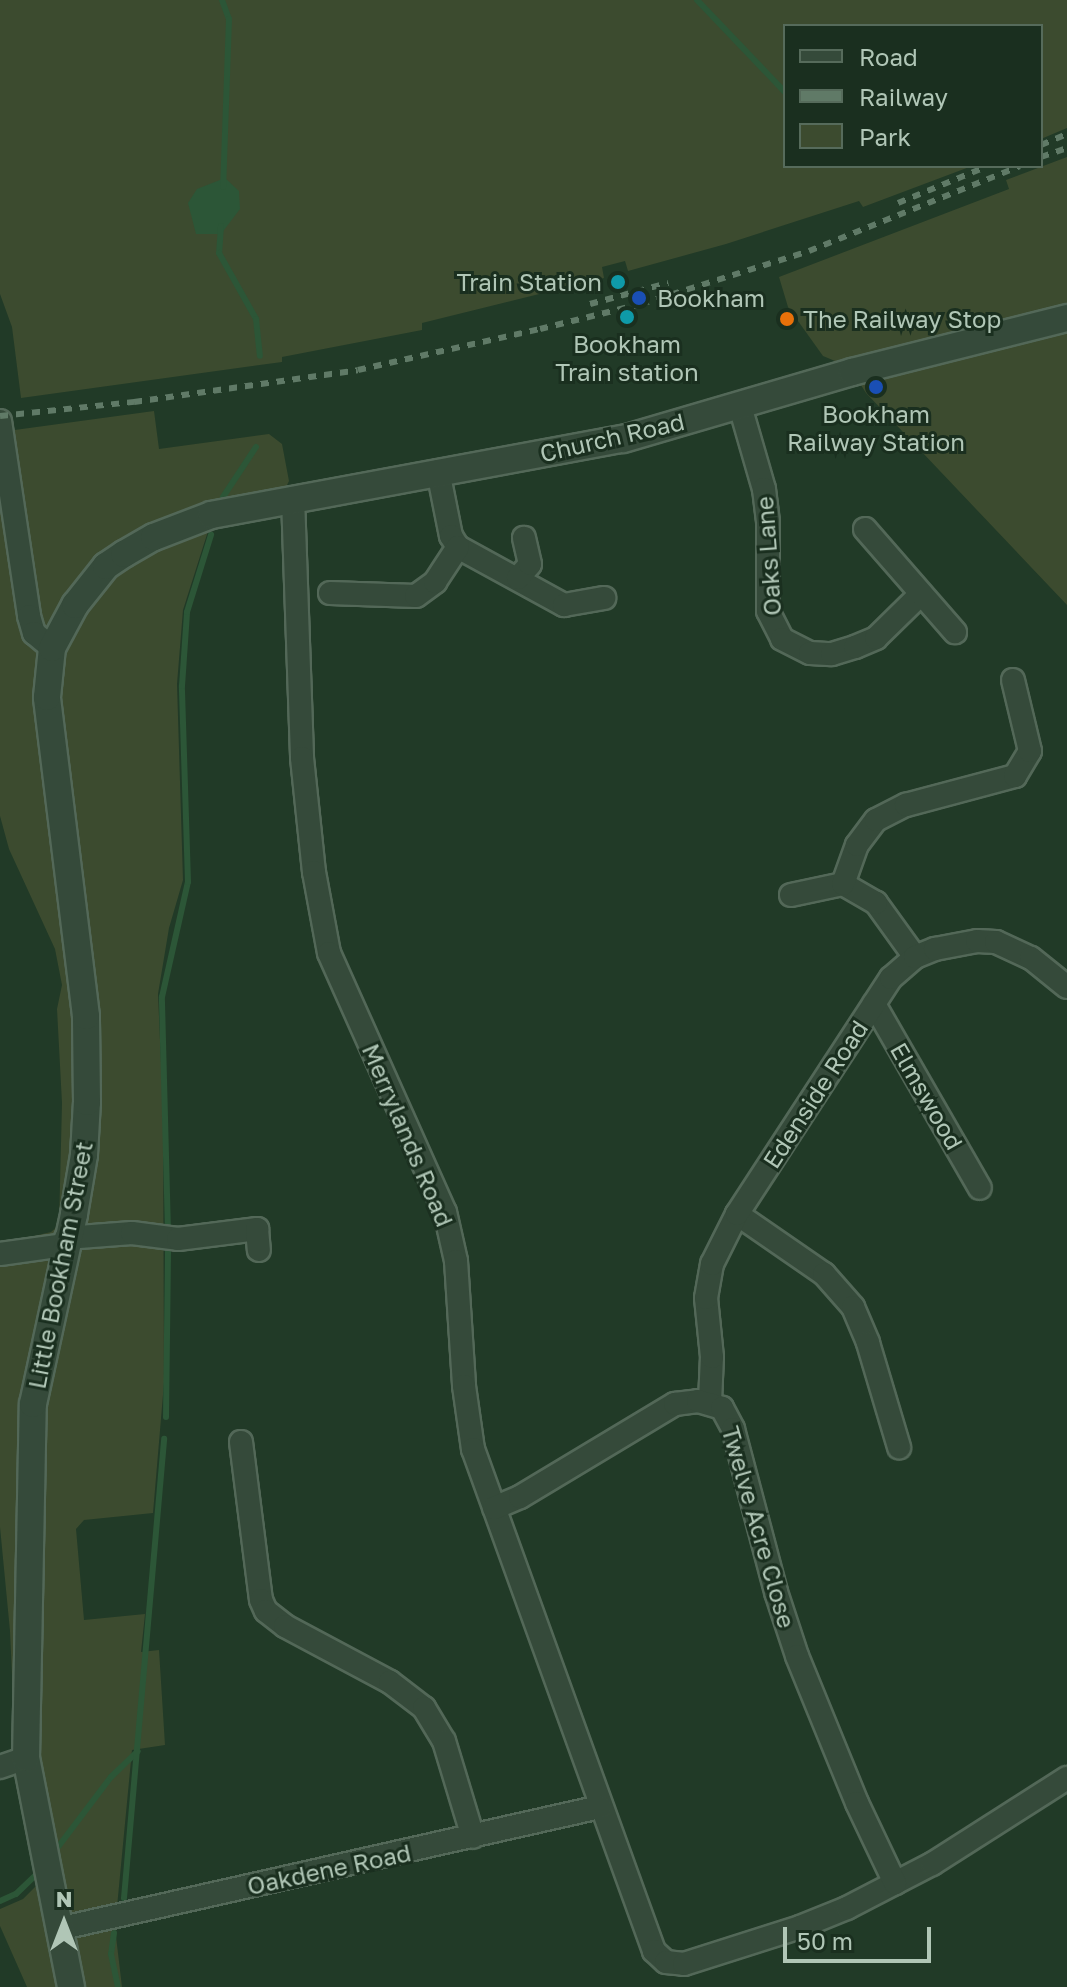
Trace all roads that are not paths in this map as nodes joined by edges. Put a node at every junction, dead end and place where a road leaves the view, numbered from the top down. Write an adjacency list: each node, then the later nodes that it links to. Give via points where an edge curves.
1 (1067, 318): 2 (street, Church Road)
2 (740, 406): 4 (street, Church Road, via 623,439); 12 (street, Oaks Lane, via 764,489 768,611 782,639 810,653 855,647 876,638)
3 (0, 421): 15 (street, via 32,628)
4 (438, 471): 5 (street, Church Road); 9 (street)
5 (293, 498): 7 (street, Church Road, via 211,515); 30 (street, Merrylands Road, via 302,758 321,921 354,1013 445,1212 456,1261 473,1449)
6 (865, 529): 12 (street)
7 (154, 537): 15 (street, Little Bookham Street, via 93,580)
8 (524, 538): 10 (street, via 530,564)
9 (458, 547): 10 (street); 11 (street, via 435,582 416,596)
10 (518, 578): 13 (street, via 564,605)
11 (330, 593)
12 (921, 594): 14 (street)
13 (604, 598)
14 (955, 632)
15 (52, 648): 24 (street, Little Bookham Street, via 47,697 89,1060 84,1155)
16 (1013, 680): 17 (street, via 1030,751 1015,776 906,805 876,820 857,845)
17 (843, 884): 18 (street); 19 (street, via 876,903)
18 (791, 895)
19 (915, 957): 20 (street, Edenside Road, via 956,944 996,942 1031,958); 21 (street, Edenside Road, via 891,978)
20 (1067, 987)
21 (874, 1004): 22 (street, Elmswood); 23 (street, Edenside Road)
22 (980, 1188)
23 (737, 1214): 27 (street, Edenside Road, via 706,1286); 29 (street, via 824,1274 853,1307)
24 (66, 1242): 25 (street, via 124,1233 169,1238 257,1229); 26 (street); 31 (street, Little Bookham Street, via 33,1404)
25 (259, 1250)
26 (0, 1254)
27 (710, 1402): 30 (street, Twelve Acre Close, via 675,1404); 36 (street, Twelve Acre Close, via 730,1418 797,1656)
28 (241, 1442): 35 (street, via 266,1611 390,1682 424,1708 444,1741)
29 (899, 1447)
30 (494, 1508): 34 (street, Merrylands Road)
31 (26, 1758): 32 (street); 37 (street, Little Bookham Street)
32 (0, 1767)
33 (1067, 1778): 36 (street, Merrylands Road)
34 (600, 1807): 35 (street, Oakdene Road); 36 (street, Merrylands Road, via 654,1951 666,1962 684,1964 800,1927)
35 (473, 1837): 37 (street, Oakdene Road)
36 (895, 1883)
37 (58, 1929): 38 (street, Little Bookham Street)
38 (71, 1987)

